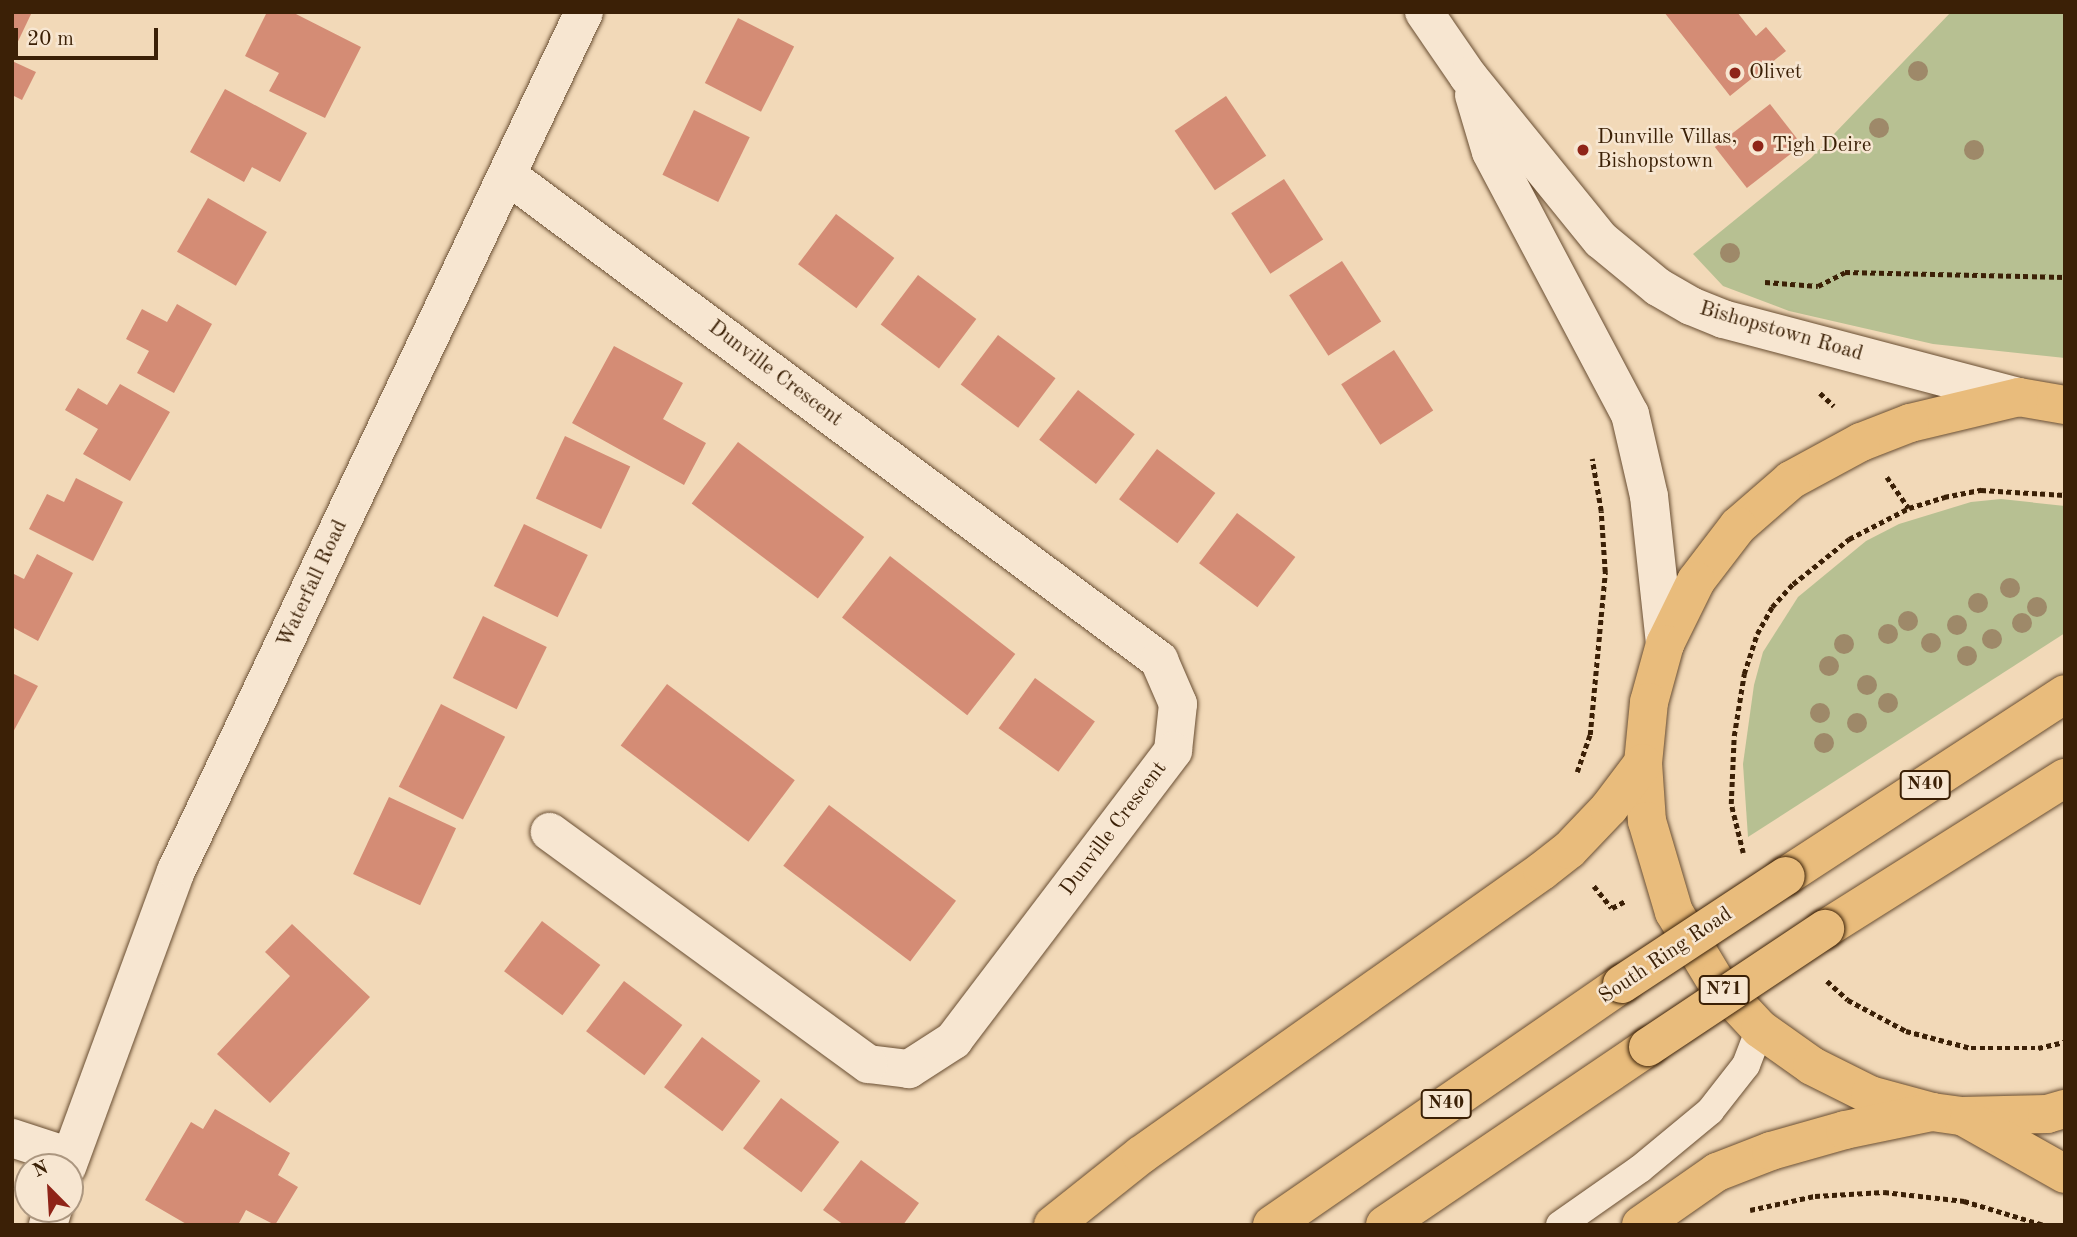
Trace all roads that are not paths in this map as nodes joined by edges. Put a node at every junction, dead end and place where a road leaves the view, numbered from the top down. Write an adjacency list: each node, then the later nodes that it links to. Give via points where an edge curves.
1 (584, 12): 4 (street, Waterfall Road)
2 (1424, 12): 3 (street, Bishopstown Road)
3 (1468, 76): 5 (street, Bishopstown Road, via 1601,240 1658,287 1691,306 1801,342); 7 (street, Bishopstown Road, via 1491,152 1630,414 1649,496)
4 (508, 175): 11 (street, Dunville Crescent, via 1159,660 1178,704 1172,751 954,1040 909,1069 868,1064); 17 (street, Waterfall Road, via 176,870)
5 (2019, 397): 6 (main road, N71); 7 (main road, N71, via 1885,431 1791,480 1738,526 1696,581)
6 (2065, 405)
7 (1665, 644): 9 (main road, N71, via 1649,702)
8 (2065, 694): 20 (main road, South Ring Road / N40, bridge, via 1622,984)
9 (1643, 763): 12 (main road, N71, via 1647,821 1674,912 1716,982); 19 (main road, via 1569,850 1141,1155)
10 (2065, 778): 21 (main road, bridge, via 1825,929)
11 (550, 832)
12 (1760, 1029): 14 (main road, N71, via 1812,1066 1870,1095); 22 (lane, via 1746,1065 1710,1111 1640,1169)
13 (2065, 1109): 14 (main road, N71, via 2048,1114)
14 (1947, 1114): 18 (main road, N71); 23 (main road, via 1845,1130 1760,1155 1717,1172)
15 (12, 1138): 16 (street)
16 (48, 1153)
17 (72, 1153)
18 (2065, 1174)
19 (1053, 1225)
20 (1272, 1225)
21 (1385, 1225)
22 (1560, 1225)
23 (1641, 1225)

